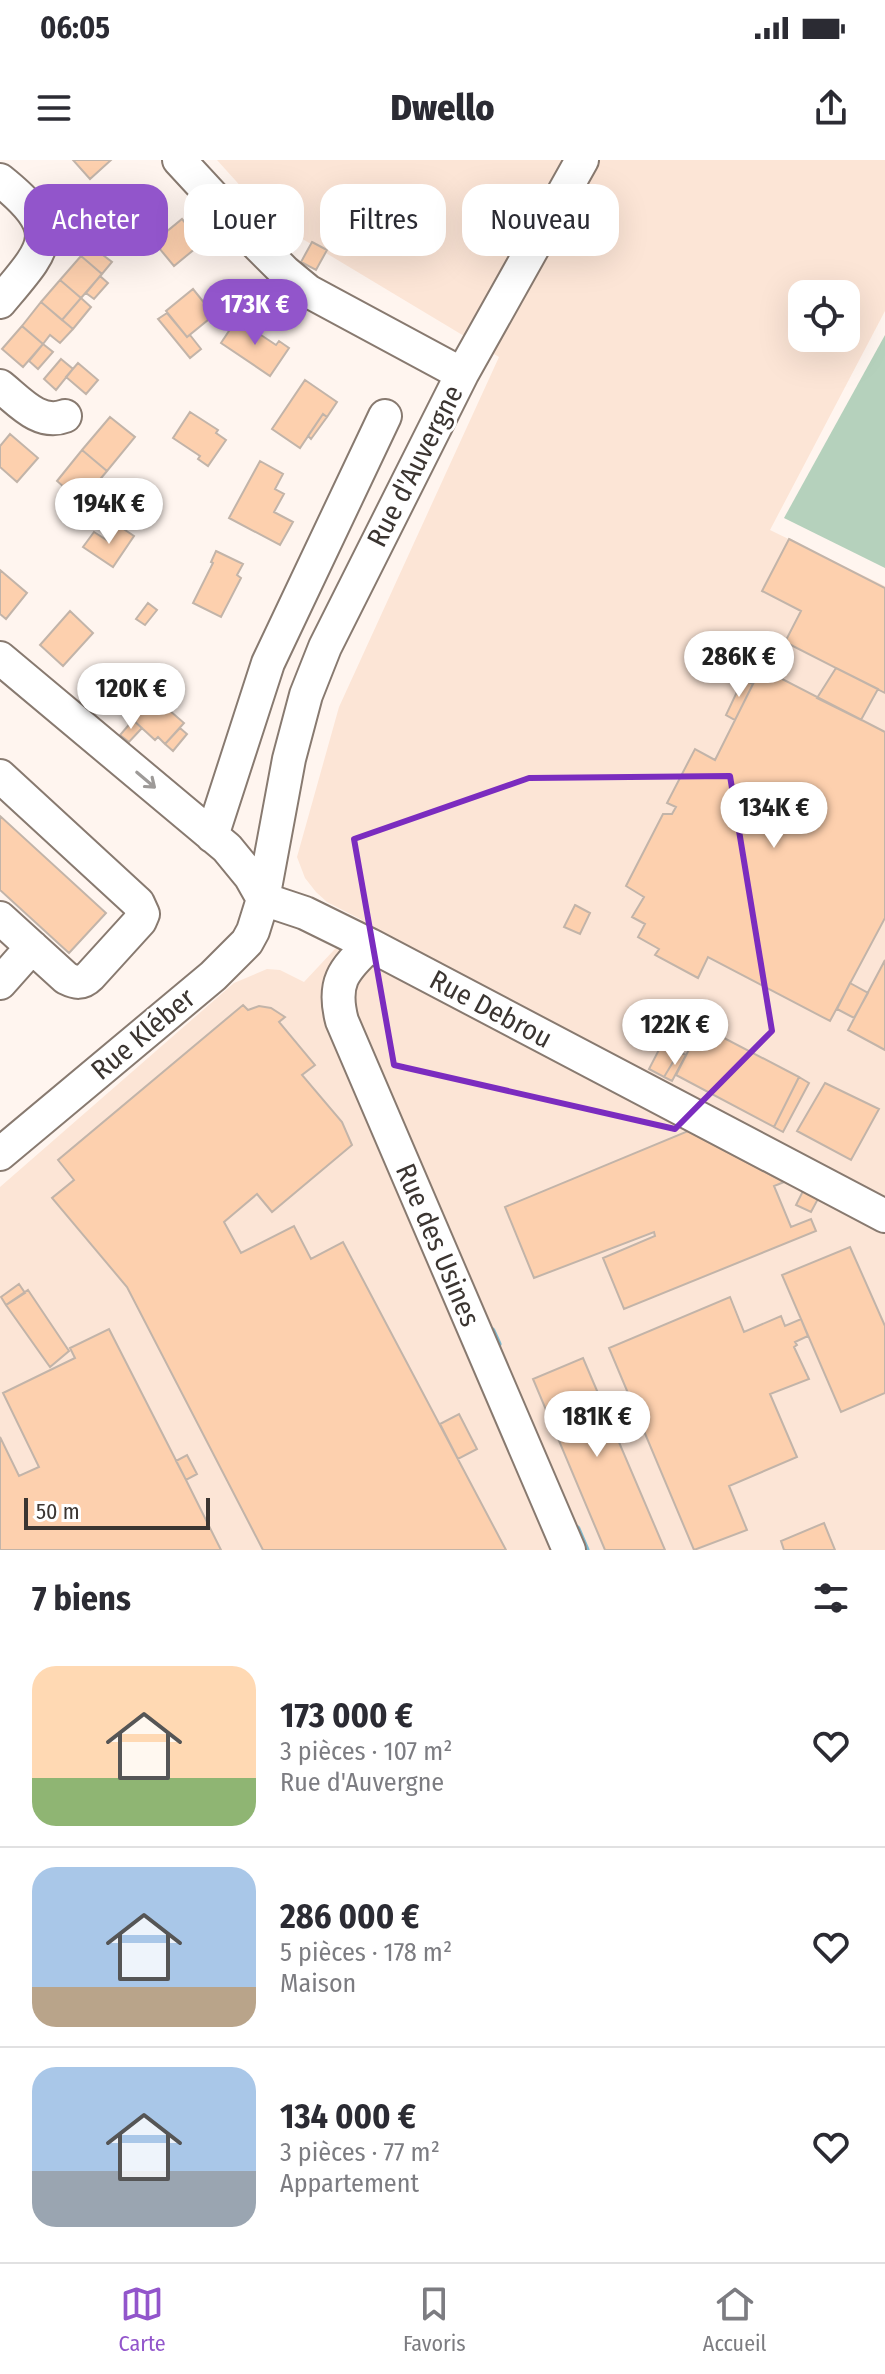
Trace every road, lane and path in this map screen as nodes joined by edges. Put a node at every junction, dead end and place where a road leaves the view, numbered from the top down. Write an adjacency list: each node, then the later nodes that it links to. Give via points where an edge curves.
1 (179, 160): 5 (street, Rue d'Auvergne, via 308,291)
2 (582, 160): 5 (street)
3 (0, 180): 4 (street, via 36,213 43,238 35,260)
4 (0, 302)
5 (462, 374): 12 (street, Rue d'Auvergne, via 331,634 306,695)
6 (0, 386): 7 (street, via 38,416)
7 (65, 416)
8 (385, 416): 11 (street, Rue d'Auvergne, via 268,663)
9 (0, 658): 11 (street, one-way to 11)
10 (0, 776): 15 (street, via 138,903 143,914 84,981 66,978)
11 (212, 836): 12 (street, via 238,861)
12 (263, 899): 14 (street, Rue Debrou); 17 (street, Rue Kléber, via 253,931 230,961)
13 (0, 918): 15 (street)
14 (370, 945): 18 (street, Rue Debrou); 19 (street, Rue des Usines, via 343,975 338,992 342,1021)
15 (32, 947): 16 (street)
16 (0, 983)
17 (0, 1154)
18 (885, 1216)
19 (569, 1550)

